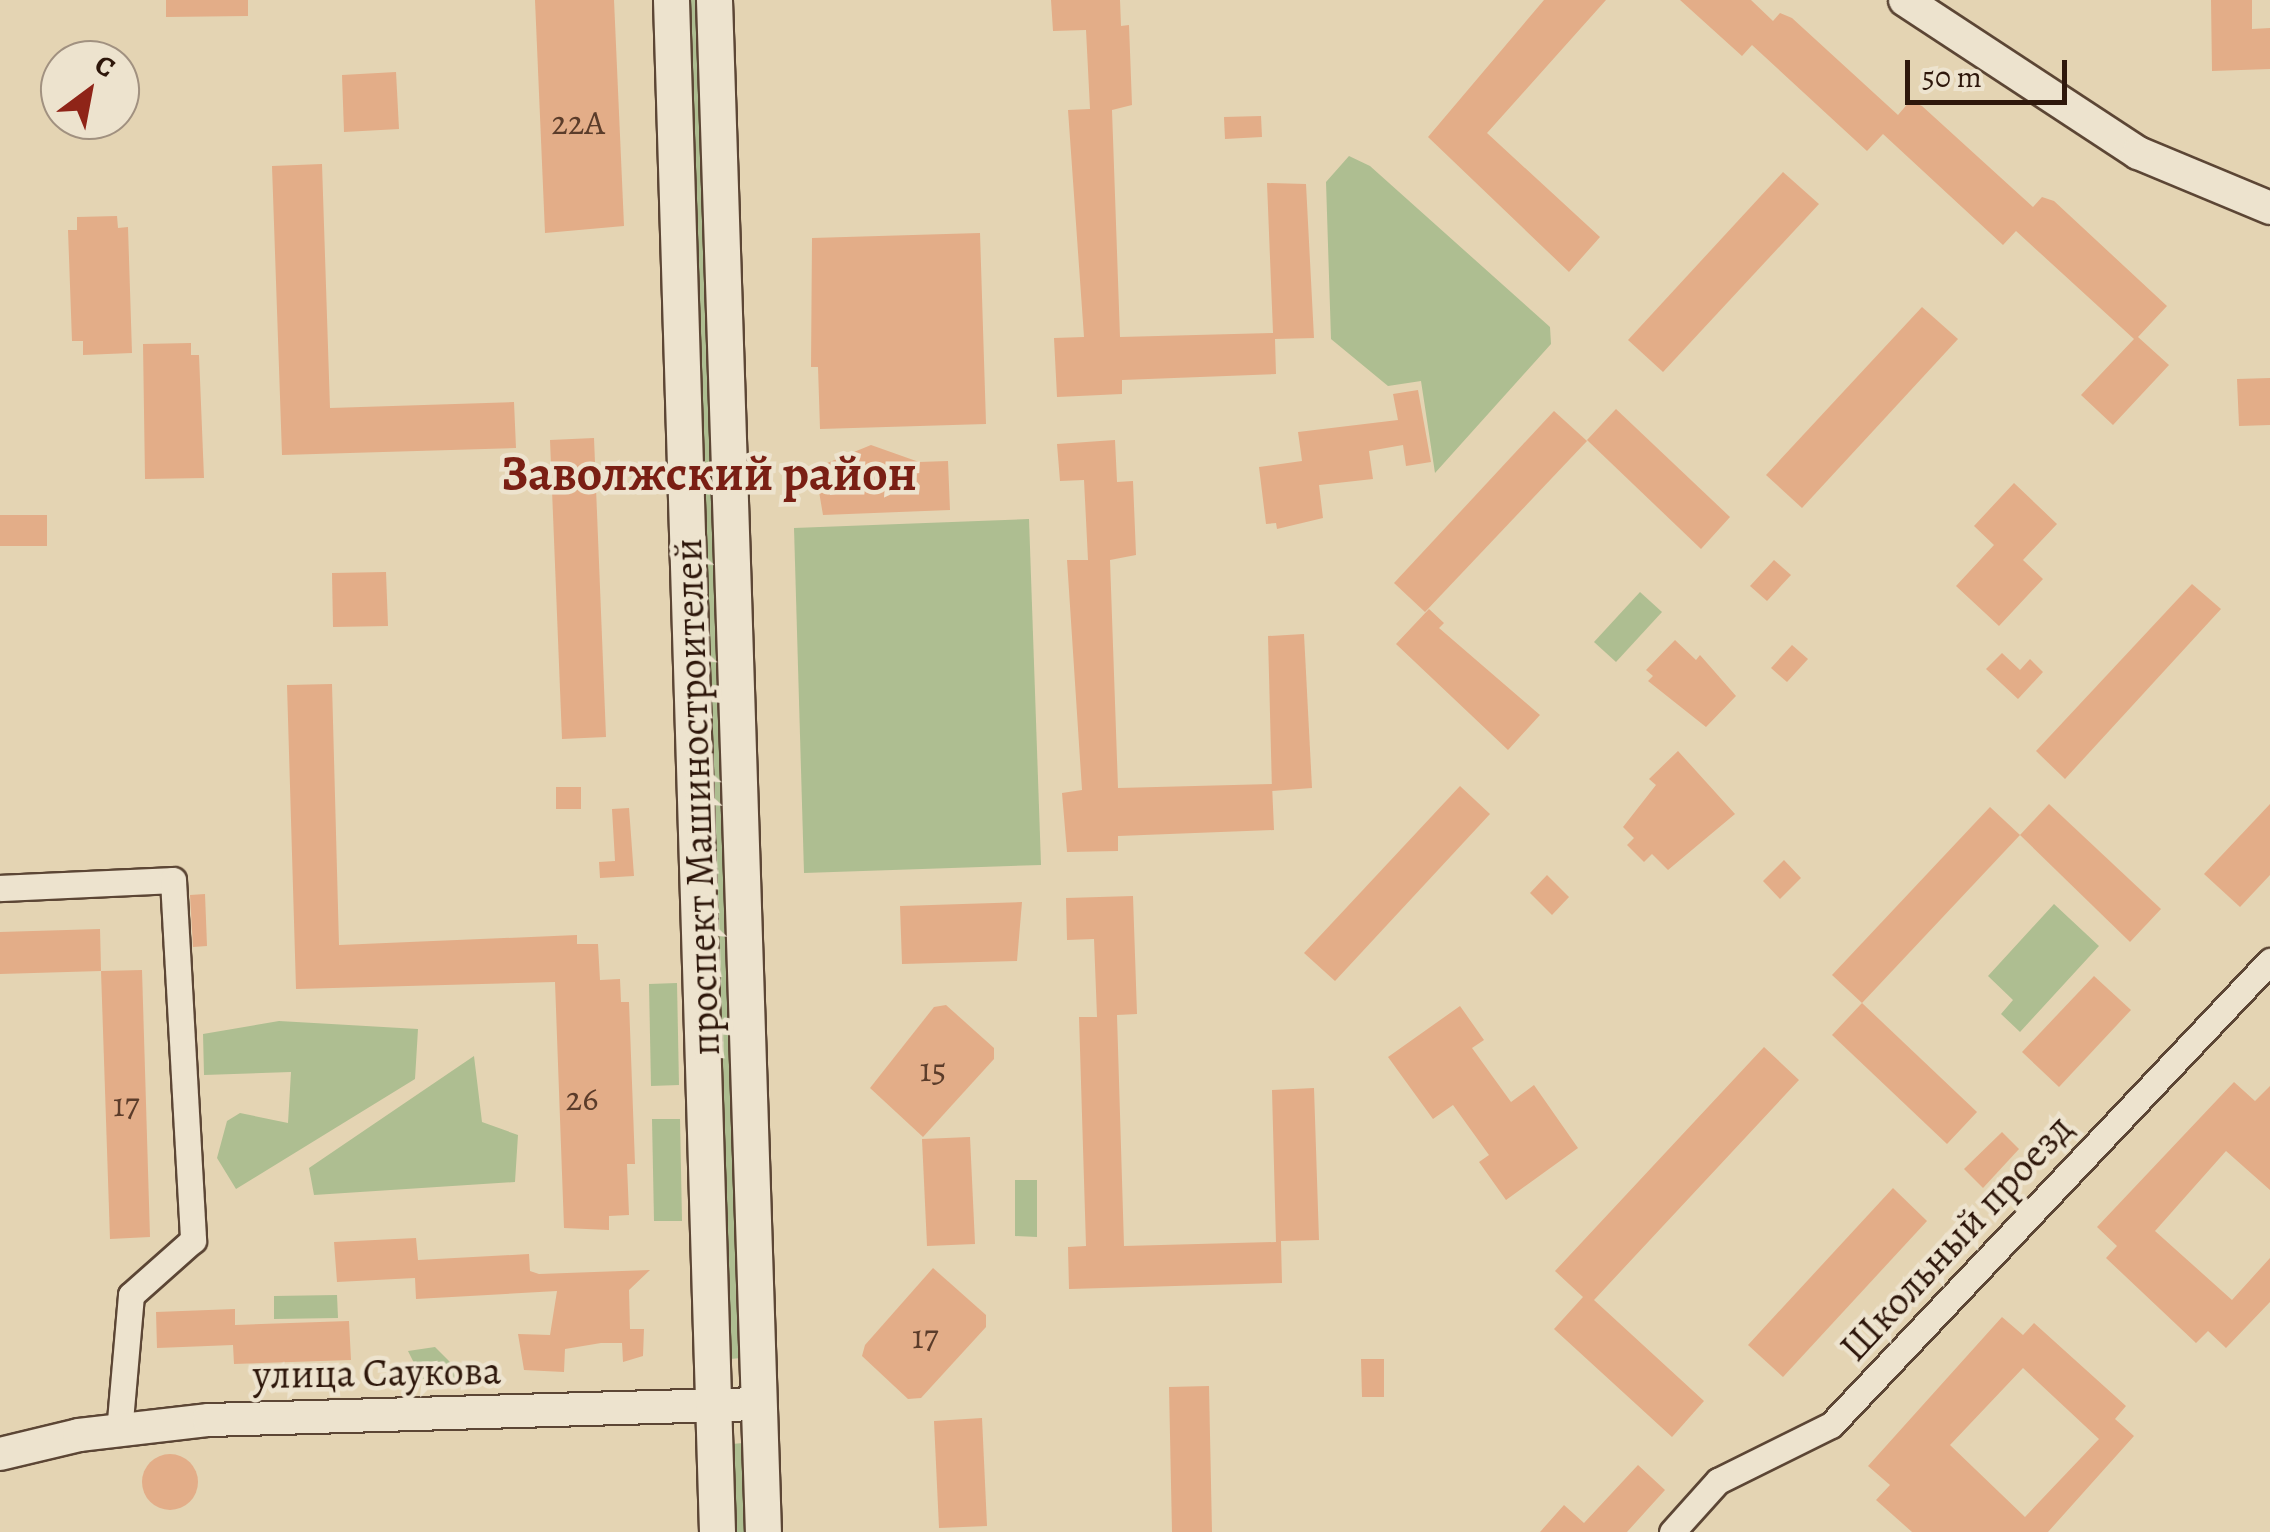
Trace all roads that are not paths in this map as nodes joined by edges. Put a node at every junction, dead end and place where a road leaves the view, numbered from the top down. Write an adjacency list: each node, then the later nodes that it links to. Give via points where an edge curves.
1 (671, 0): 8 (main road, проспект Машиностроителей)
2 (714, 0): 7 (main road, проспект Машиностроителей)
3 (1905, 0): 4 (street, via 2138,153)
4 (2270, 208)
5 (0, 888): 9 (street, via 173,880 193,1240 131,1295)
6 (2270, 962): 13 (street, Школьный проезд, via 1831,1425 1718,1481)
7 (758, 1404): 8 (street, улица Саукова); 12 (main road, проспект Машиностроителей)
8 (714, 1405): 9 (street, улица Саукова, via 209,1420); 11 (main road, проспект Машиностроителей)
9 (119, 1431): 10 (street, улица Саукова)
10 (0, 1454)
11 (717, 1532)
12 (763, 1532)
13 (1672, 1532)

